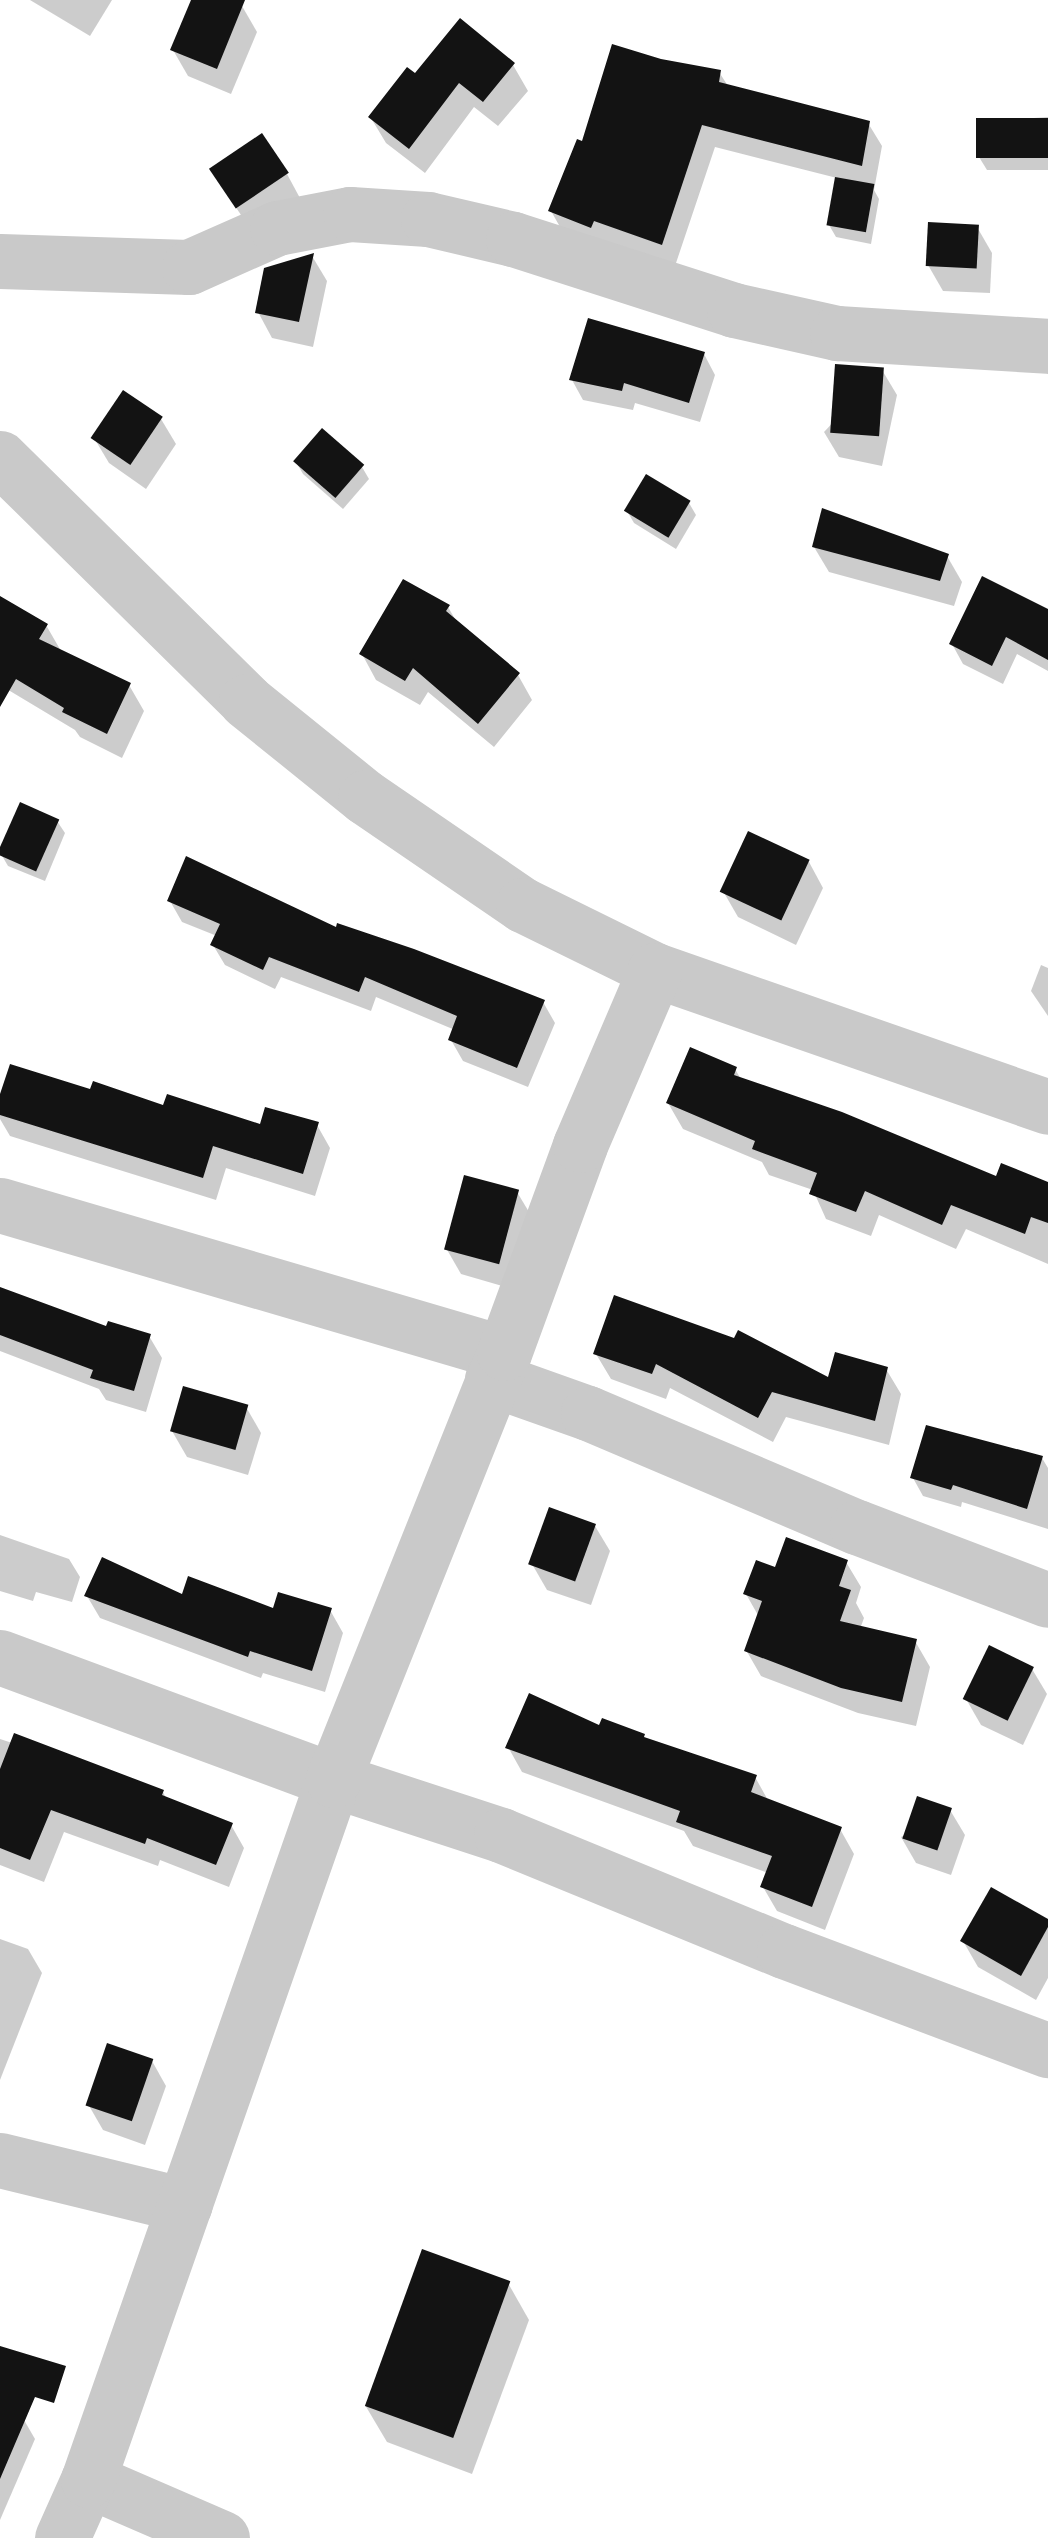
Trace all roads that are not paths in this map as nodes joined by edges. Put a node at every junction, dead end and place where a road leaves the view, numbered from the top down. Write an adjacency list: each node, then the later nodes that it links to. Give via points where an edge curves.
1 (0, 262): 2 (street, via 188,266 277,228 350,214 428,219 513,239 734,310 837,332)
2 (1048, 346)
3 (0, 458): 4 (street, via 246,702 365,797 523,905)
4 (654, 970): 5 (street); 7 (street)
5 (1048, 1107)
6 (0, 1205): 7 (street)
7 (498, 1366): 8 (street, via 588,1413); 10 (street)
8 (1048, 1600)
9 (0, 1657): 10 (street)
10 (333, 1780): 11 (street, via 502,1835); 13 (street)
11 (1048, 2050)
12 (0, 2160): 13 (street)
13 (185, 2205): 14 (street)
14 (88, 2480): 15 (street); 16 (street)
15 (62, 2538)
16 (222, 2538)

